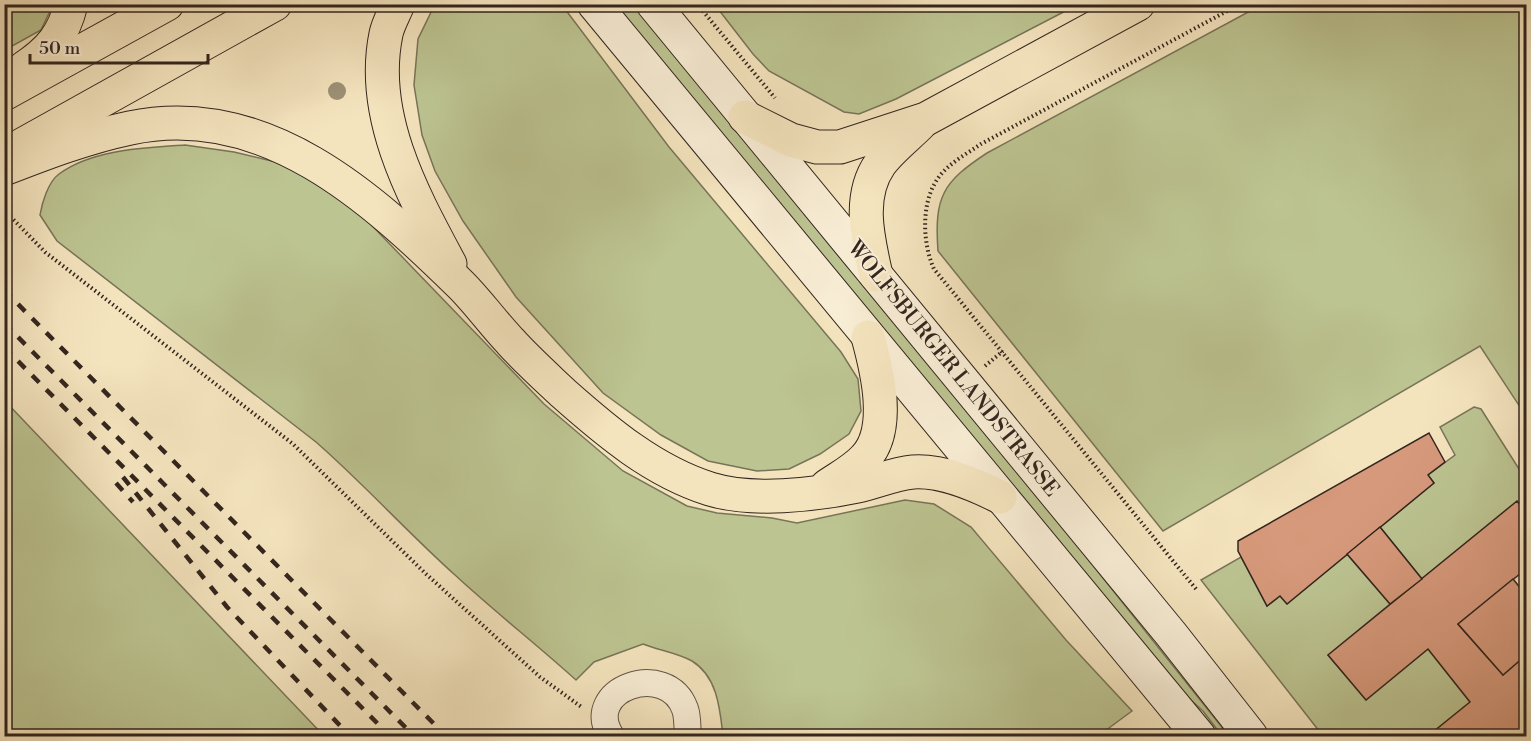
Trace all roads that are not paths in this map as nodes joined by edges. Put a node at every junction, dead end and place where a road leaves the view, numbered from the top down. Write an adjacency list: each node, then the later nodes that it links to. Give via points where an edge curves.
1 (71, 4): 8 (highway, via 66,25 54,44)
2 (167, 4): 9 (highway)
3 (275, 4): 12 (highway)
4 (398, 4): 16 (highway, via 386,33 382,80 392,138 414,198)
5 (594, 4): 17 (main road)
6 (653, 4): 10 (main road, WOLFSBURGER LANDSTRASSE)
7 (1138, 4): 11 (highway)
8 (4, 81)
9 (4, 94)
10 (745, 117): 11 (highway, via 791,140 817,147 840,147); 15 (main road, WOLFSBURGER LANDSTRASSE)
11 (926, 119): 15 (highway, via 880,165 871,184 866,201 867,237)
12 (38, 147): 13 (highway); 14 (highway); 16 (highway, via 131,127 182,123 221,127 267,139 323,167)
13 (4, 156)
14 (4, 169)
15 (876, 275): 23 (main road, WOLFSBURGER LANDSTRASSE)
16 (463, 286): 18 (highway, via 511,343 554,385 603,430 659,468 711,490 771,498)
17 (868, 337): 18 (highway, via 879,391 876,437 867,457); 19 (main road)
18 (820, 491): 19 (highway, via 915,472 975,484)
19 (1000, 497): 22 (main road)
20 (608, 729): 21 (street, via 609,702 621,688 643,682 665,687 676,696 685,709)
21 (688, 736)
22 (1199, 736)
23 (1251, 736)

